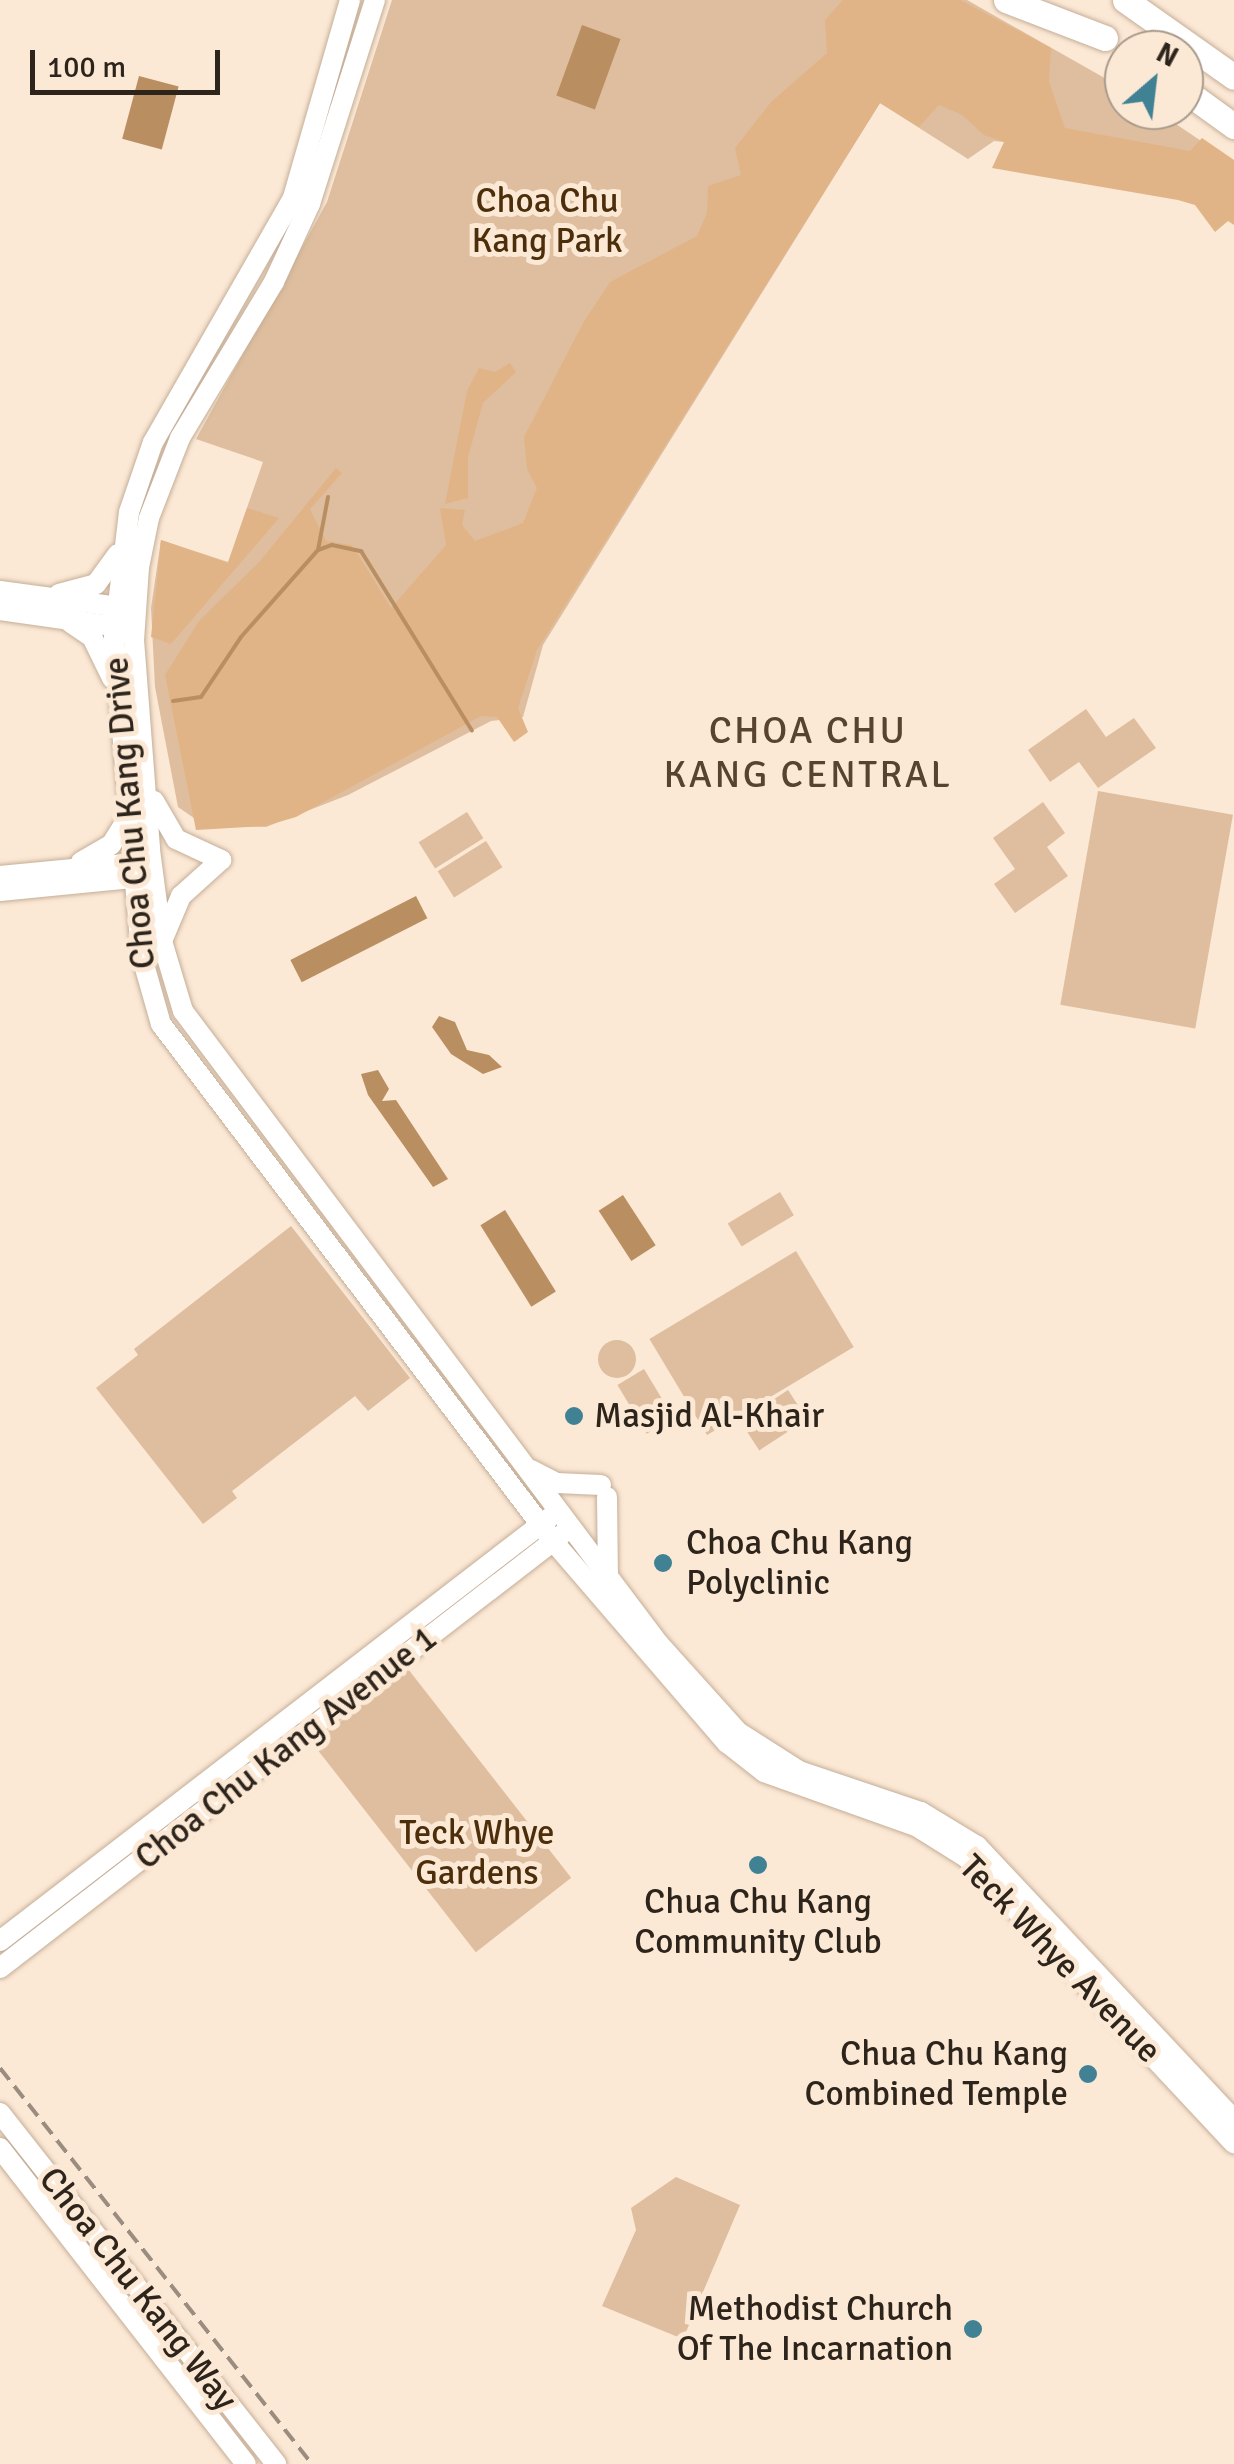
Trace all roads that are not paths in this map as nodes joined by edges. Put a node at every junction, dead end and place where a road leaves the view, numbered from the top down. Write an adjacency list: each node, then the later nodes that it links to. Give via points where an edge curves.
1 (350, 0): 12 (main road, Choa Chu Kang Drive, via 293,198)
2 (375, 0): 11 (main road, Choa Chu Kang Drive, via 310,204 274,282)
3 (1006, 0): 7 (highway)
4 (1041, 0): 6 (highway)
5 (1129, 0): 8 (highway)
6 (1104, 38)
7 (1104, 40)
8 (1234, 77)
9 (1204, 104): 10 (highway)
10 (1234, 126)
11 (180, 438): 12 (main road, via 166,434); 17 (main road, Choa Chu Kang Drive, via 149,518)
12 (154, 442): 13 (main road, Choa Chu Kang Drive)
13 (123, 544): 15 (main road, via 96,584); 17 (main road, Choa Chu Kang Drive)
14 (0, 591): 15 (main road)
15 (39, 597): 17 (main road)
16 (0, 610): 18 (main road)
17 (124, 617): 18 (main road); 19 (main road, Choa Chu Kang Drive); 20 (main road, Choa Chu Kang Drive)
18 (63, 618): 19 (main road, via 92,637)
19 (118, 688): 21 (main road, Choa Chu Kang Drive)
20 (150, 790): 23 (main road, Choa Chu Kang Drive); 28 (main road, via 176,839 221,860 181,896)
21 (130, 807): 22 (main road, via 111,845); 23 (main road, Choa Chu Kang Drive)
22 (68, 868): 23 (main road); 24 (main road)
23 (142, 869): 25 (main road); 27 (main road, Choa Chu Kang Drive); 28 (main road, Choa Chu Kang Drive)
24 (0, 876)
25 (87, 882): 26 (main road); 27 (main road, via 116,895)
26 (0, 892)
27 (140, 936): 30 (main road, Choa Chu Kang Drive, via 146,987 180,1054)
28 (162, 941): 29 (main road, Choa Chu Kang Drive, via 172,982 199,1039)
29 (524, 1467): 31 (main road, Choa Chu Kang Drive); 35 (main road, via 557,1483 604,1491)
30 (523, 1502): 32 (main road, Choa Chu Kang Drive); 33 (main road)
31 (565, 1519): 32 (main road, Choa Chu Kang Avenue 1); 35 (main road, Teck Whye Avenue)
32 (547, 1533): 33 (main road, Choa Chu Kang Avenue 1); 34 (main road, Teck Whye Avenue)
33 (518, 1555): 34 (main road); 36 (main road, Choa Chu Kang Avenue 1); 37 (main road, Choa Chu Kang Avenue 1)
34 (576, 1566): 40 (main road, Teck Whye Avenue, via 661,1671 746,1758 794,1785 916,1826 976,1866)
35 (608, 1575): 39 (main road, Teck Whye Avenue, via 678,1666 755,1747 799,1771 921,1812 989,1856)
36 (0, 1941)
37 (0, 1968)
38 (0, 2113): 43 (main road, Choa Chu Kang Way)
39 (1234, 2120)
40 (1234, 2142)
41 (0, 2148): 42 (main road, Choa Chu Kang Way)
42 (246, 2464)
43 (276, 2464)

